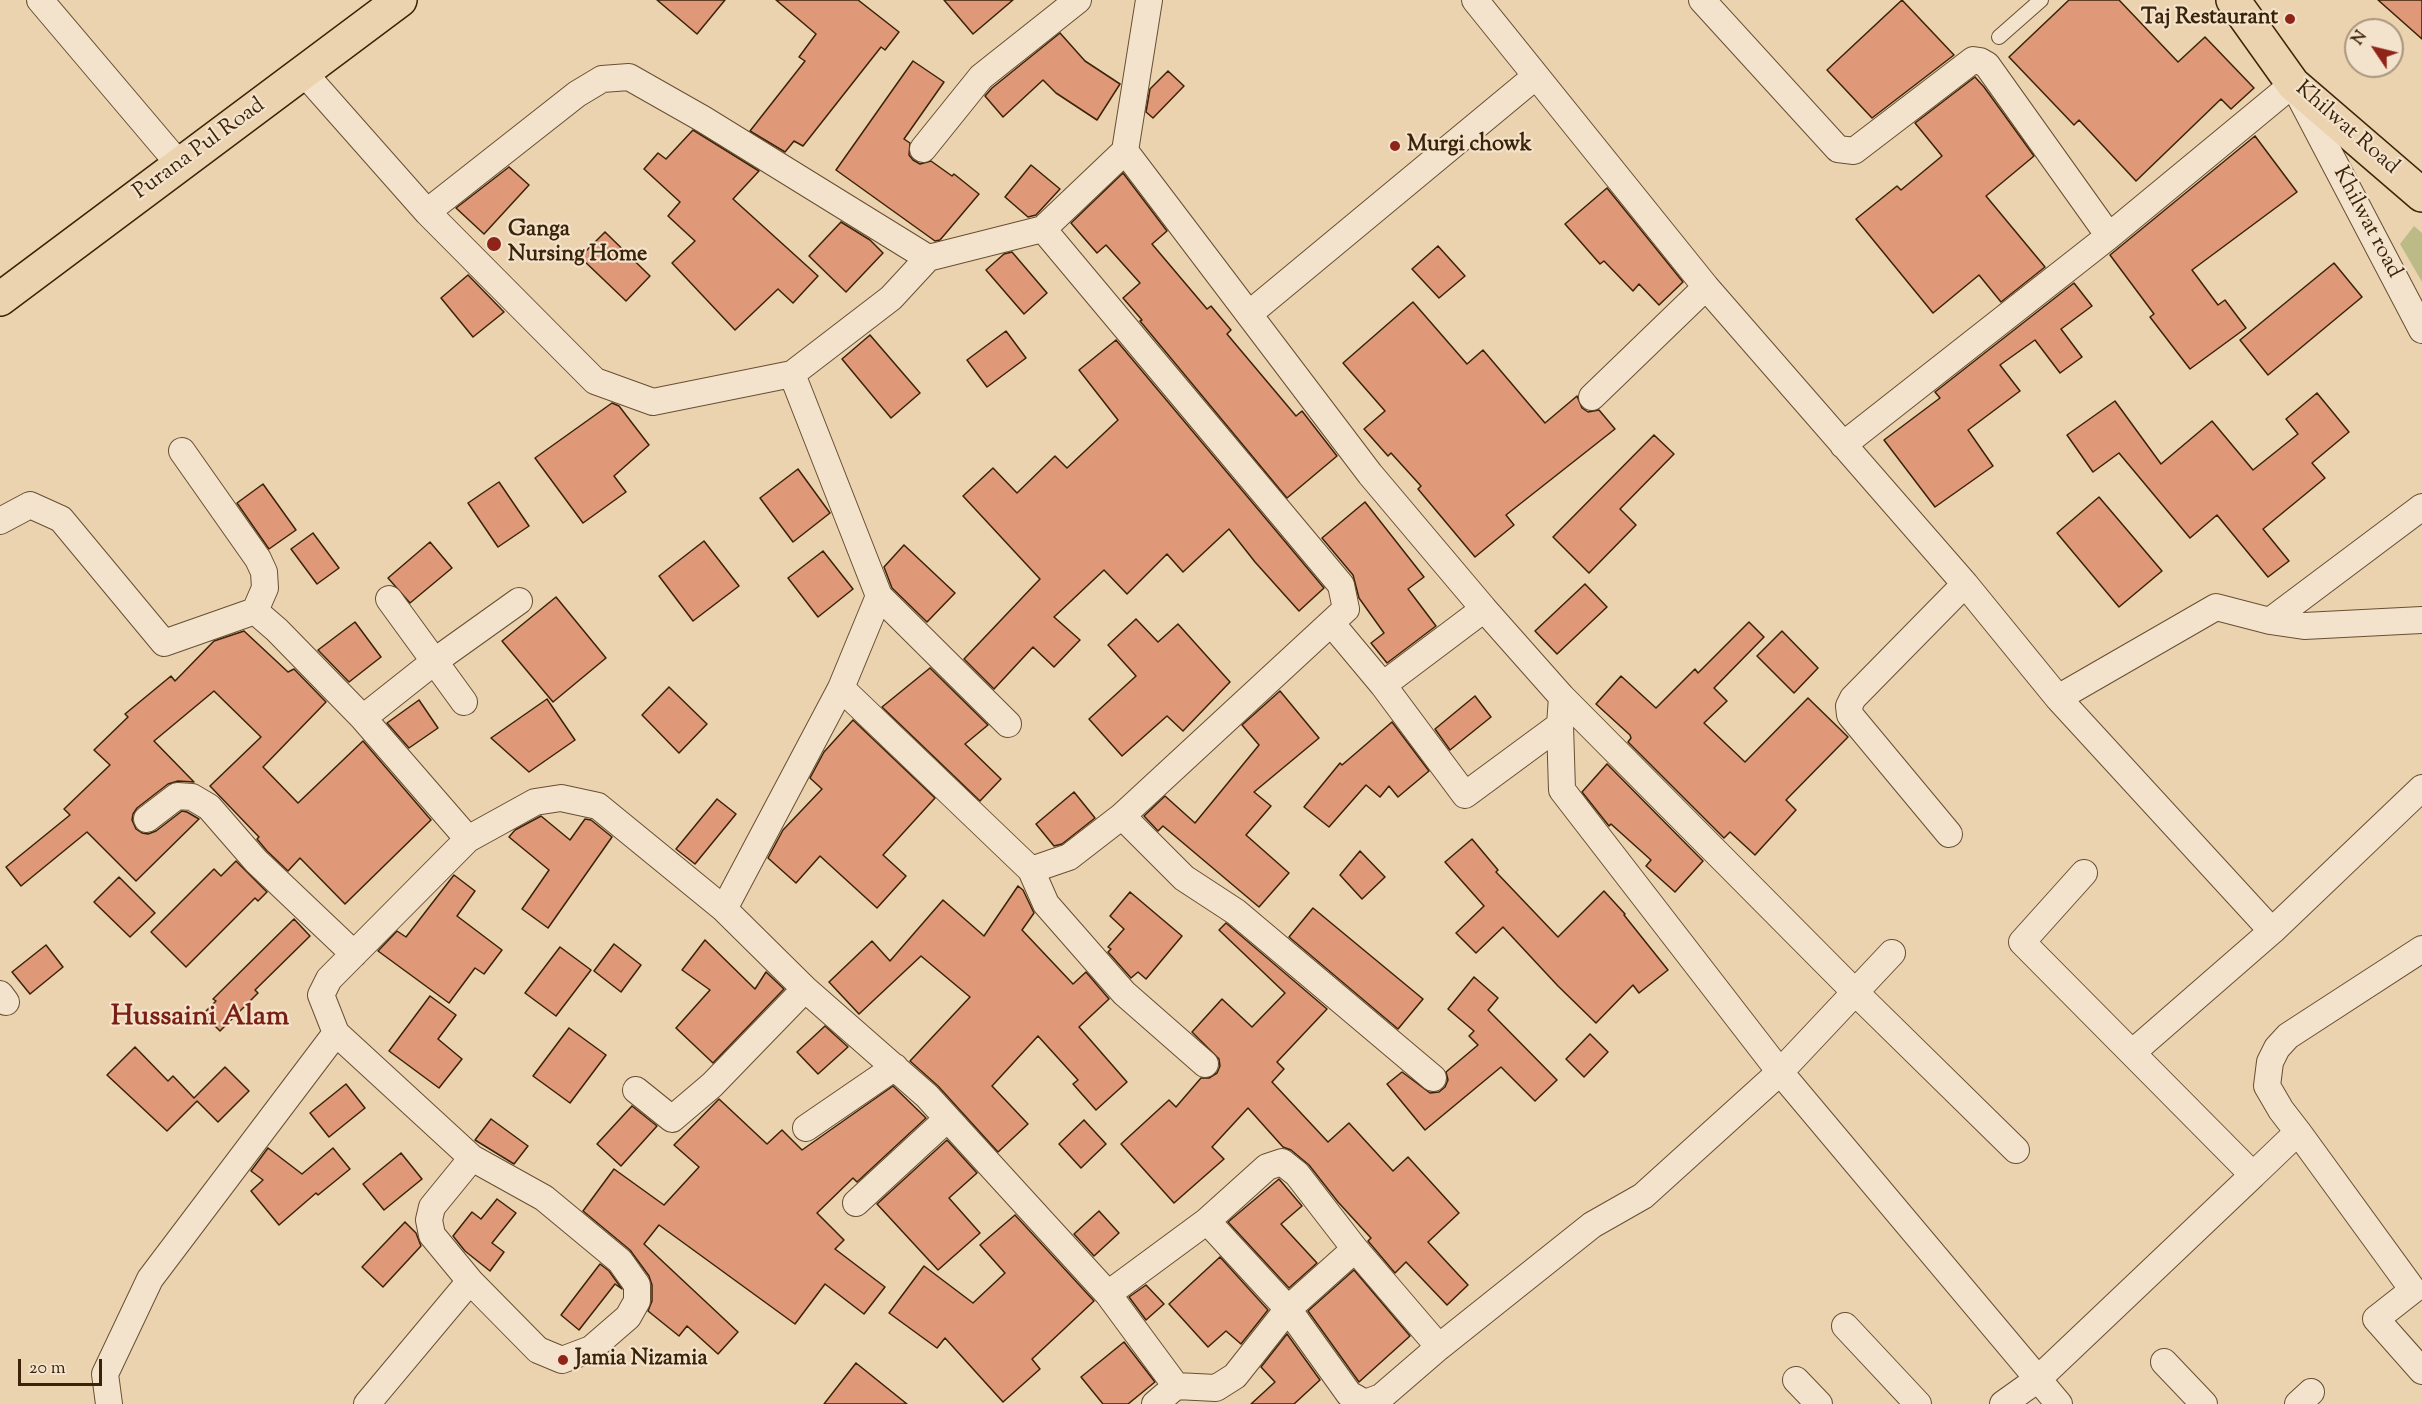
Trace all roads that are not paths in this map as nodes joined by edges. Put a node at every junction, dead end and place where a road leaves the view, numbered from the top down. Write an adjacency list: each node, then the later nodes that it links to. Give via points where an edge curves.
1 (40, 0): 15 (street)
2 (400, 0): 10 (main road, Purana Pul Road)
3 (1078, 0): 13 (street, via 981,77)
4 (1149, 0): 14 (street)
5 (1702, 0): 19 (street, via 1838,149 1854,151 1973,60 1987,65)
6 (2041, 0): 9 (lane)
7 (1480, 2): 11 (street)
8 (2242, 7): 12 (main road, Khilwat Road)
9 (1999, 37)
10 (304, 74): 15 (main road, Purana Pul Road); 17 (street)
11 (1536, 76): 21 (street); 23 (street)
12 (2292, 84): 16 (main road, Khilwat Road); 19 (street); 24 (street, Khilwat road)
13 (923, 149)
14 (1125, 151): 18 (street); 23 (street)
15 (179, 165): 22 (main road, Purana Pul Road)
16 (2422, 195)
17 (427, 212): 20 (street, via 577,93 602,79 629,77); 25 (street, via 595,381 653,402)
18 (1043, 229): 20 (street); 39 (street, via 1341,585 1346,609)
19 (2109, 236): 27 (street)
20 (928, 258): 25 (street, via 891,298)
21 (1706, 287): 26 (street); 27 (street)
22 (0, 299)
23 (1249, 314): 35 (street, via 1370,474)
24 (2422, 330)
25 (792, 374): 32 (street)
26 (1592, 397)
27 (1843, 445): 31 (street)
28 (182, 452): 36 (street, via 264,572 265,588)
29 (2422, 507): 38 (street)
30 (0, 521): 36 (street, via 30,505 61,519 164,643)
31 (1965, 584): 44 (street); 52 (street, via 1849,706 1850,715)
32 (879, 596): 42 (street); 47 (street)
33 (389, 599): 40 (street)
34 (519, 601): 40 (street)
35 (1484, 609): 41 (street); 43 (street)
36 (255, 611): 46 (street)
37 (2422, 620): 38 (street, via 2304,626)
38 (2270, 621): 44 (street, via 2216,607)
39 (1332, 624): 41 (street); 50 (street)
40 (435, 661): 45 (street); 46 (street)
41 (1383, 685): 48 (street, via 1465,795)
42 (841, 688): 54 (street); 56 (street)
43 (1562, 697): 48 (street); 62 (street)
44 (2058, 698): 57 (street)
45 (464, 702)
46 (363, 718): 53 (street)
47 (1008, 724)
48 (1560, 725): 67 (street, via 1562,790)
49 (2422, 788): 57 (street)
50 (1122, 816): 54 (street, via 1069,857); 68 (street, via 1184,878 1236,912)
51 (147, 819): 59 (street, via 177,796 192,797 209,807 256,861)
52 (1949, 834)
53 (468, 839): 56 (street, via 535,802 561,798 598,806); 59 (street)
54 (1031, 870): 65 (street, via 1046,904 1124,993)
55 (2084, 873): 64 (street, via 2022,942)
56 (724, 909): 61 (street)
57 (2272, 931): 64 (street)
58 (1892, 953): 62 (street)
59 (354, 954): 63 (street, via 329,979 321,995)
60 (2420, 954): 72 (street, via 2354,991 2288,1036 2277,1048 2270,1062 2267,1086)
61 (806, 989): 66 (street); 69 (street, via 712,1085 672,1119)
62 (1856, 993): 67 (street); 73 (street)
63 (336, 1033): 74 (street); 90 (street, via 150,1279 105,1374)
64 (2133, 1052): 75 (street)
65 (1205, 1064)
66 (895, 1067): 70 (street); 71 (street)
67 (1780, 1072): 84 (street, via 1642,1196 1592,1225); 88 (street)
68 (1433, 1078)
69 (636, 1089)
70 (946, 1120): 76 (street); 81 (street)
71 (806, 1128)
72 (2298, 1132): 75 (street); 80 (street)
73 (2016, 1150)
74 (472, 1158): 79 (street, via 432,1207 429,1220 432,1235); 79 (street, via 544,1198 620,1261 637,1285 637,1301 628,1317 591,1349 562,1360 538,1350)
75 (2253, 1175): 88 (street)
76 (856, 1203)
77 (1207, 1221): 78 (street, via 1267,1167 1282,1162 1297,1174); 81 (street); 82 (street)
78 (1355, 1249): 82 (street); 84 (street)
79 (470, 1281): 91 (street)
80 (2418, 1287): 86 (street, via 2376,1319)
81 (1108, 1294): 89 (street)
82 (1288, 1309): 84 (street, via 1349,1394 1365,1403 1381,1397); 89 (street, via 1235,1376 1216,1388)
83 (1845, 1326): 94 (street)
84 (1439, 1347)
85 (2164, 1362): 97 (street)
86 (2422, 1371)
87 (1796, 1380): 93 (street)
88 (2038, 1380): 95 (street); 96 (street)
89 (1176, 1386): 92 (street)
90 (109, 1404)
91 (367, 1404)
92 (1155, 1404)
93 (1819, 1404)
94 (1918, 1404)
95 (2003, 1404)
96 (2059, 1404)
97 (2204, 1404)

